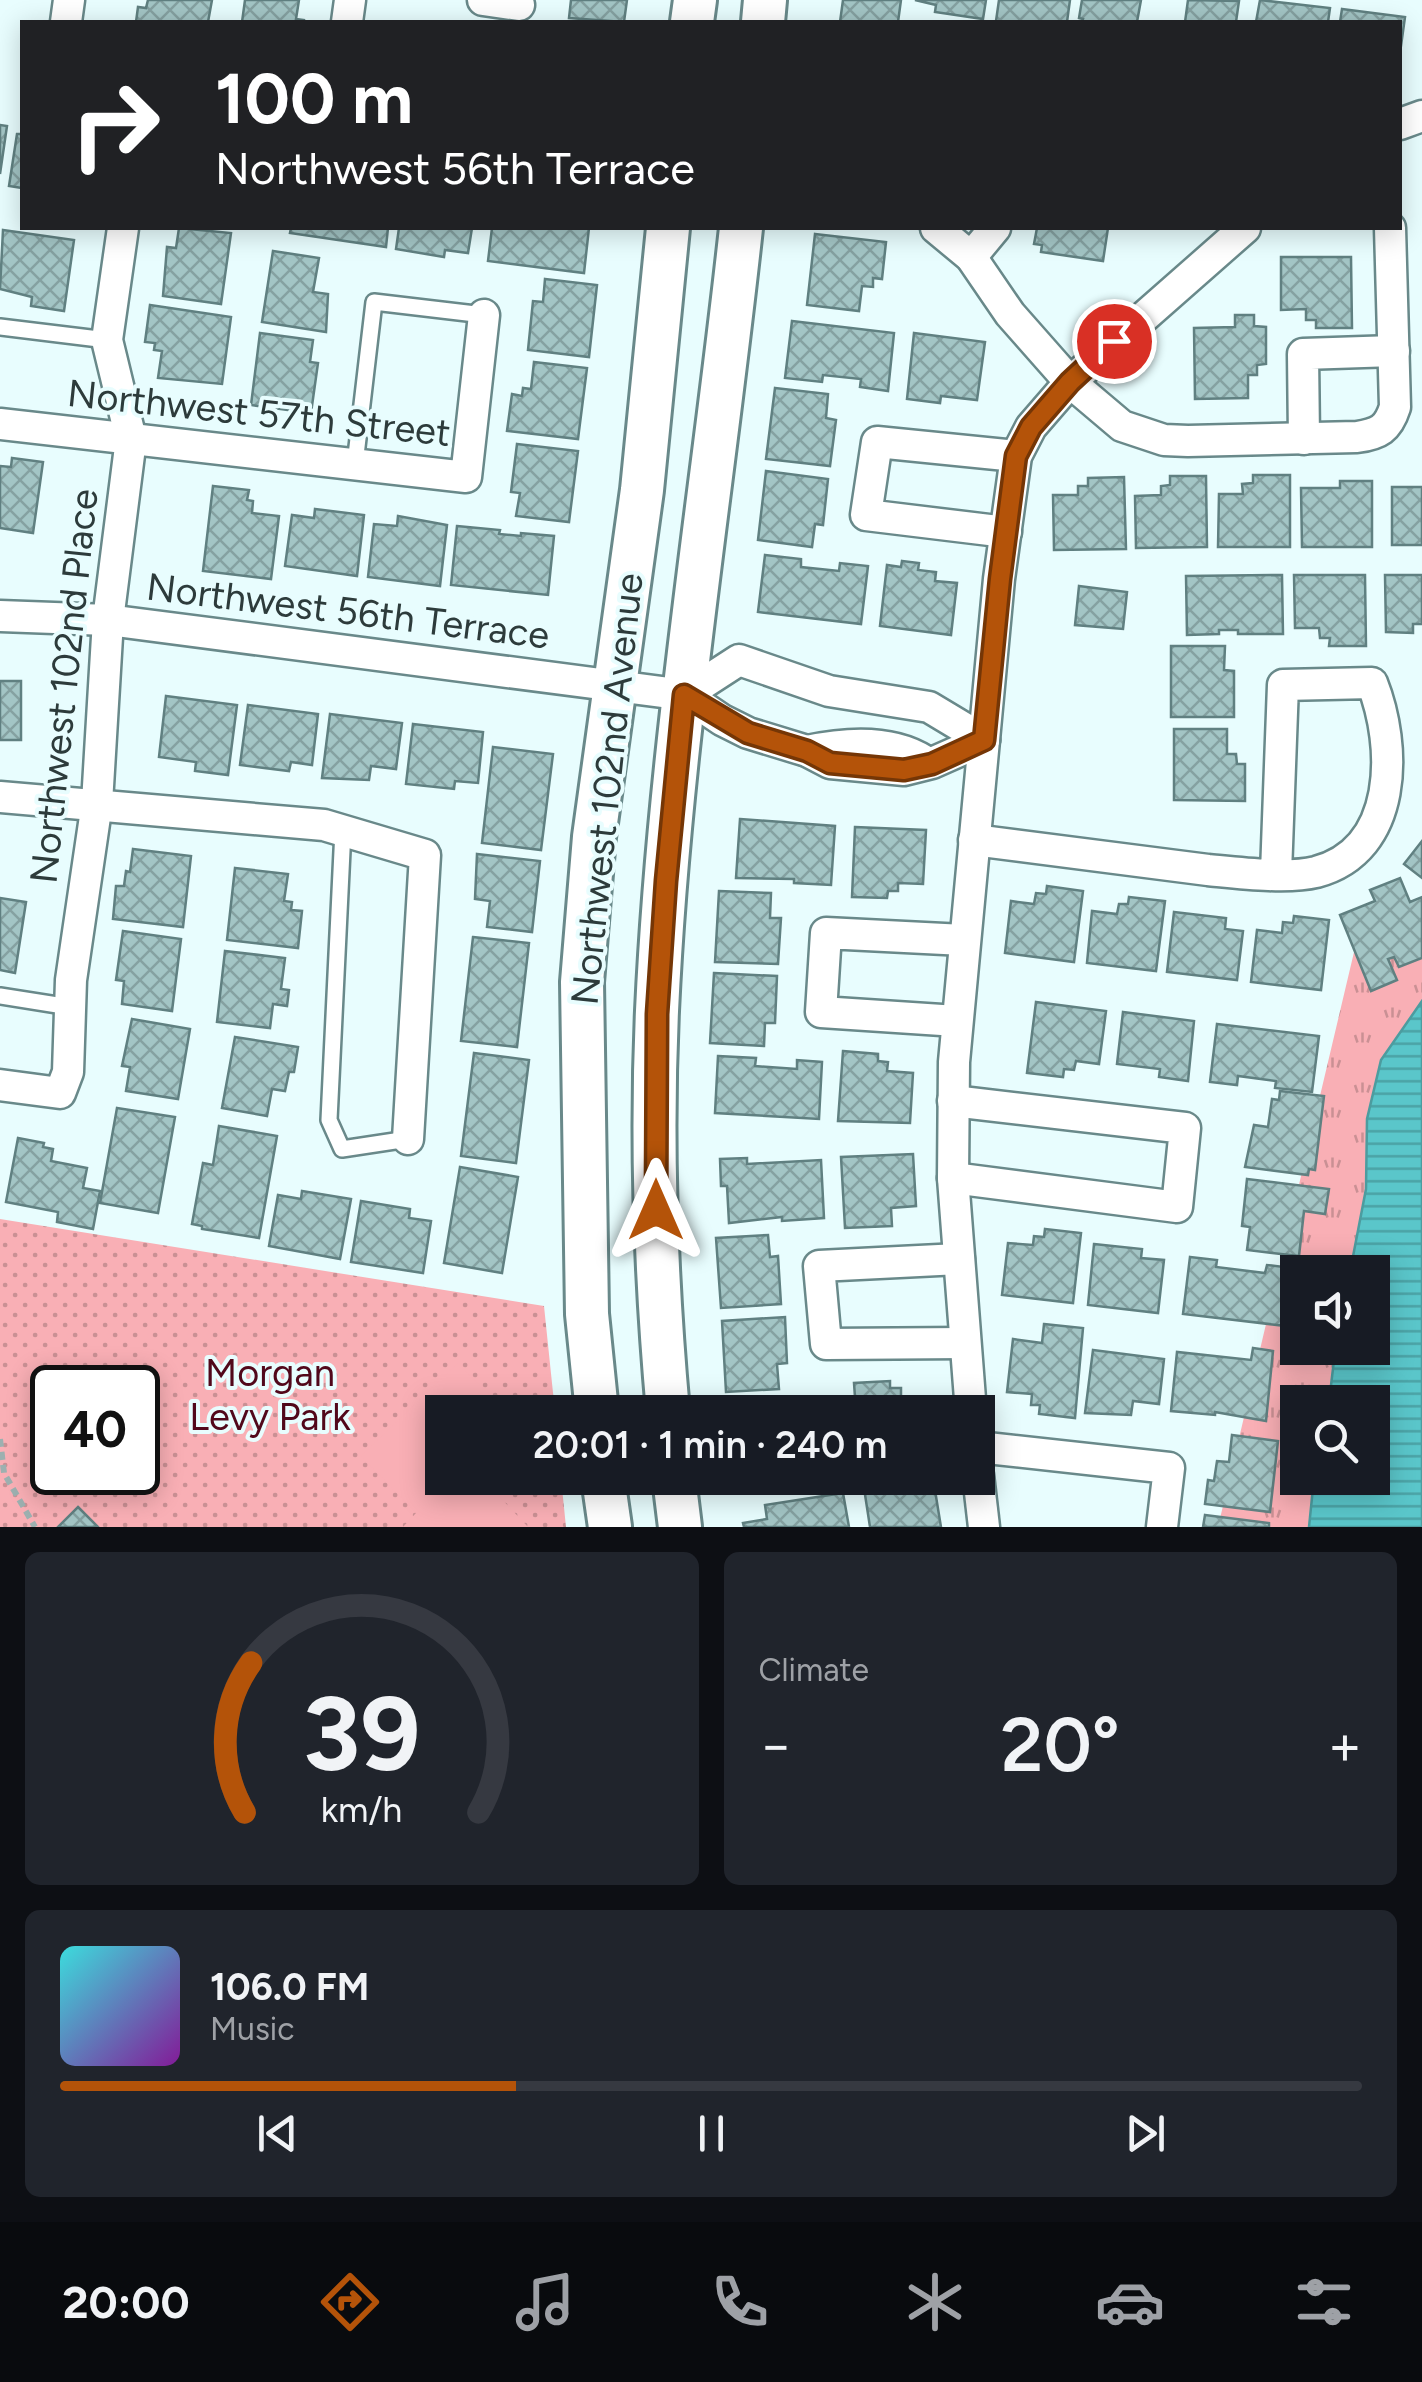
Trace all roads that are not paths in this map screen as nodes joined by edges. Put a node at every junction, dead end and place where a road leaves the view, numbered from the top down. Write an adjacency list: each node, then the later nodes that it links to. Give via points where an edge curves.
1 (482, 0): 2 (street)
2 (518, 14)
3 (123, 230): 13 (street, Northwest 102nd Place)
4 (668, 230): 24 (street, Northwest 102nd Avenue)
5 (741, 230): 25 (street, Northwest 102nd Avenue)
6 (938, 230): 10 (street)
7 (993, 230): 10 (street)
8 (1243, 230): 15 (street)
9 (1390, 230): 14 (street)
10 (970, 257): 15 (street)
11 (484, 315): 20 (lane, via 374,302); 20 (street, Northwest 57th Street, via 466,477)
12 (0, 327): 13 (lane)
13 (107, 340): 17 (street, Northwest 102nd Place)
14 (1394, 352): 18 (street, via 1390,424 1376,434); 18 (street, via 1304,354)
15 (1070, 382): 18 (street, via 1122,426 1152,437); 19 (street)
16 (0, 424): 17 (street, Northwest 57th Street)
17 (131, 439): 20 (street, Northwest 57th Street); 23 (street, Northwest 102nd Place)
18 (1304, 439)
19 (1016, 456): 21 (street); 21 (street, via 876,442 866,515)
20 (354, 464)
21 (1006, 532): 26 (street)
22 (0, 616): 23 (street, Northwest 56th Terrace)
23 (108, 620): 24 (street, Northwest 56th Terrace); 28 (street, Northwest 102nd Place)
24 (614, 686): 25 (street, Northwest 56th Terrace); 42 (street, Northwest 102nd Avenue, via 582,982 586,1314)
25 (684, 695): 26 (street, Northwest 56th Terrace, via 748,733 807,751 841,743 908,750 932,764); 26 (street, via 739,660 830,691 930,706); 43 (street, Northwest 102nd Avenue, via 657,1014 656,1210)
26 (984, 740): 30 (street)
27 (0, 797): 28 (street)
28 (96, 803): 29 (street); 34 (street, Northwest 102nd Place)
29 (334, 828): 38 (street, via 425,856); 38 (lane, via 330,1120 342,1150)
30 (974, 840): 31 (street); 32 (street)
31 (1276, 873): 31 (street, via 1314,872 1340,862 1375,821 1389,748 1372,682 1284,685)
32 (964, 940): 35 (street); 35 (street, via 826,933 821,1012)
33 (0, 996): 34 (lane)
34 (70, 1008): 36 (street, Northwest 102nd Place, via 68,1072 60,1094)
35 (957, 1020): 37 (street)
36 (0, 1085)
37 (953, 1101): 39 (street); 39 (street, via 1185,1128 1177,1207)
38 (408, 1139)
39 (953, 1178): 40 (street)
40 (959, 1259): 41 (street); 41 (street, via 820,1266 826,1344)
41 (965, 1342): 44 (street)
42 (594, 1395)
43 (667, 1395)
44 (970, 1395)
45 (995, 1449): 52 (street, via 1170,1468)
46 (605, 1495): 49 (street)
47 (676, 1495): 50 (street)
48 (980, 1495): 51 (street)
49 (610, 1527)
50 (680, 1527)
51 (984, 1527)
52 (1162, 1527)

